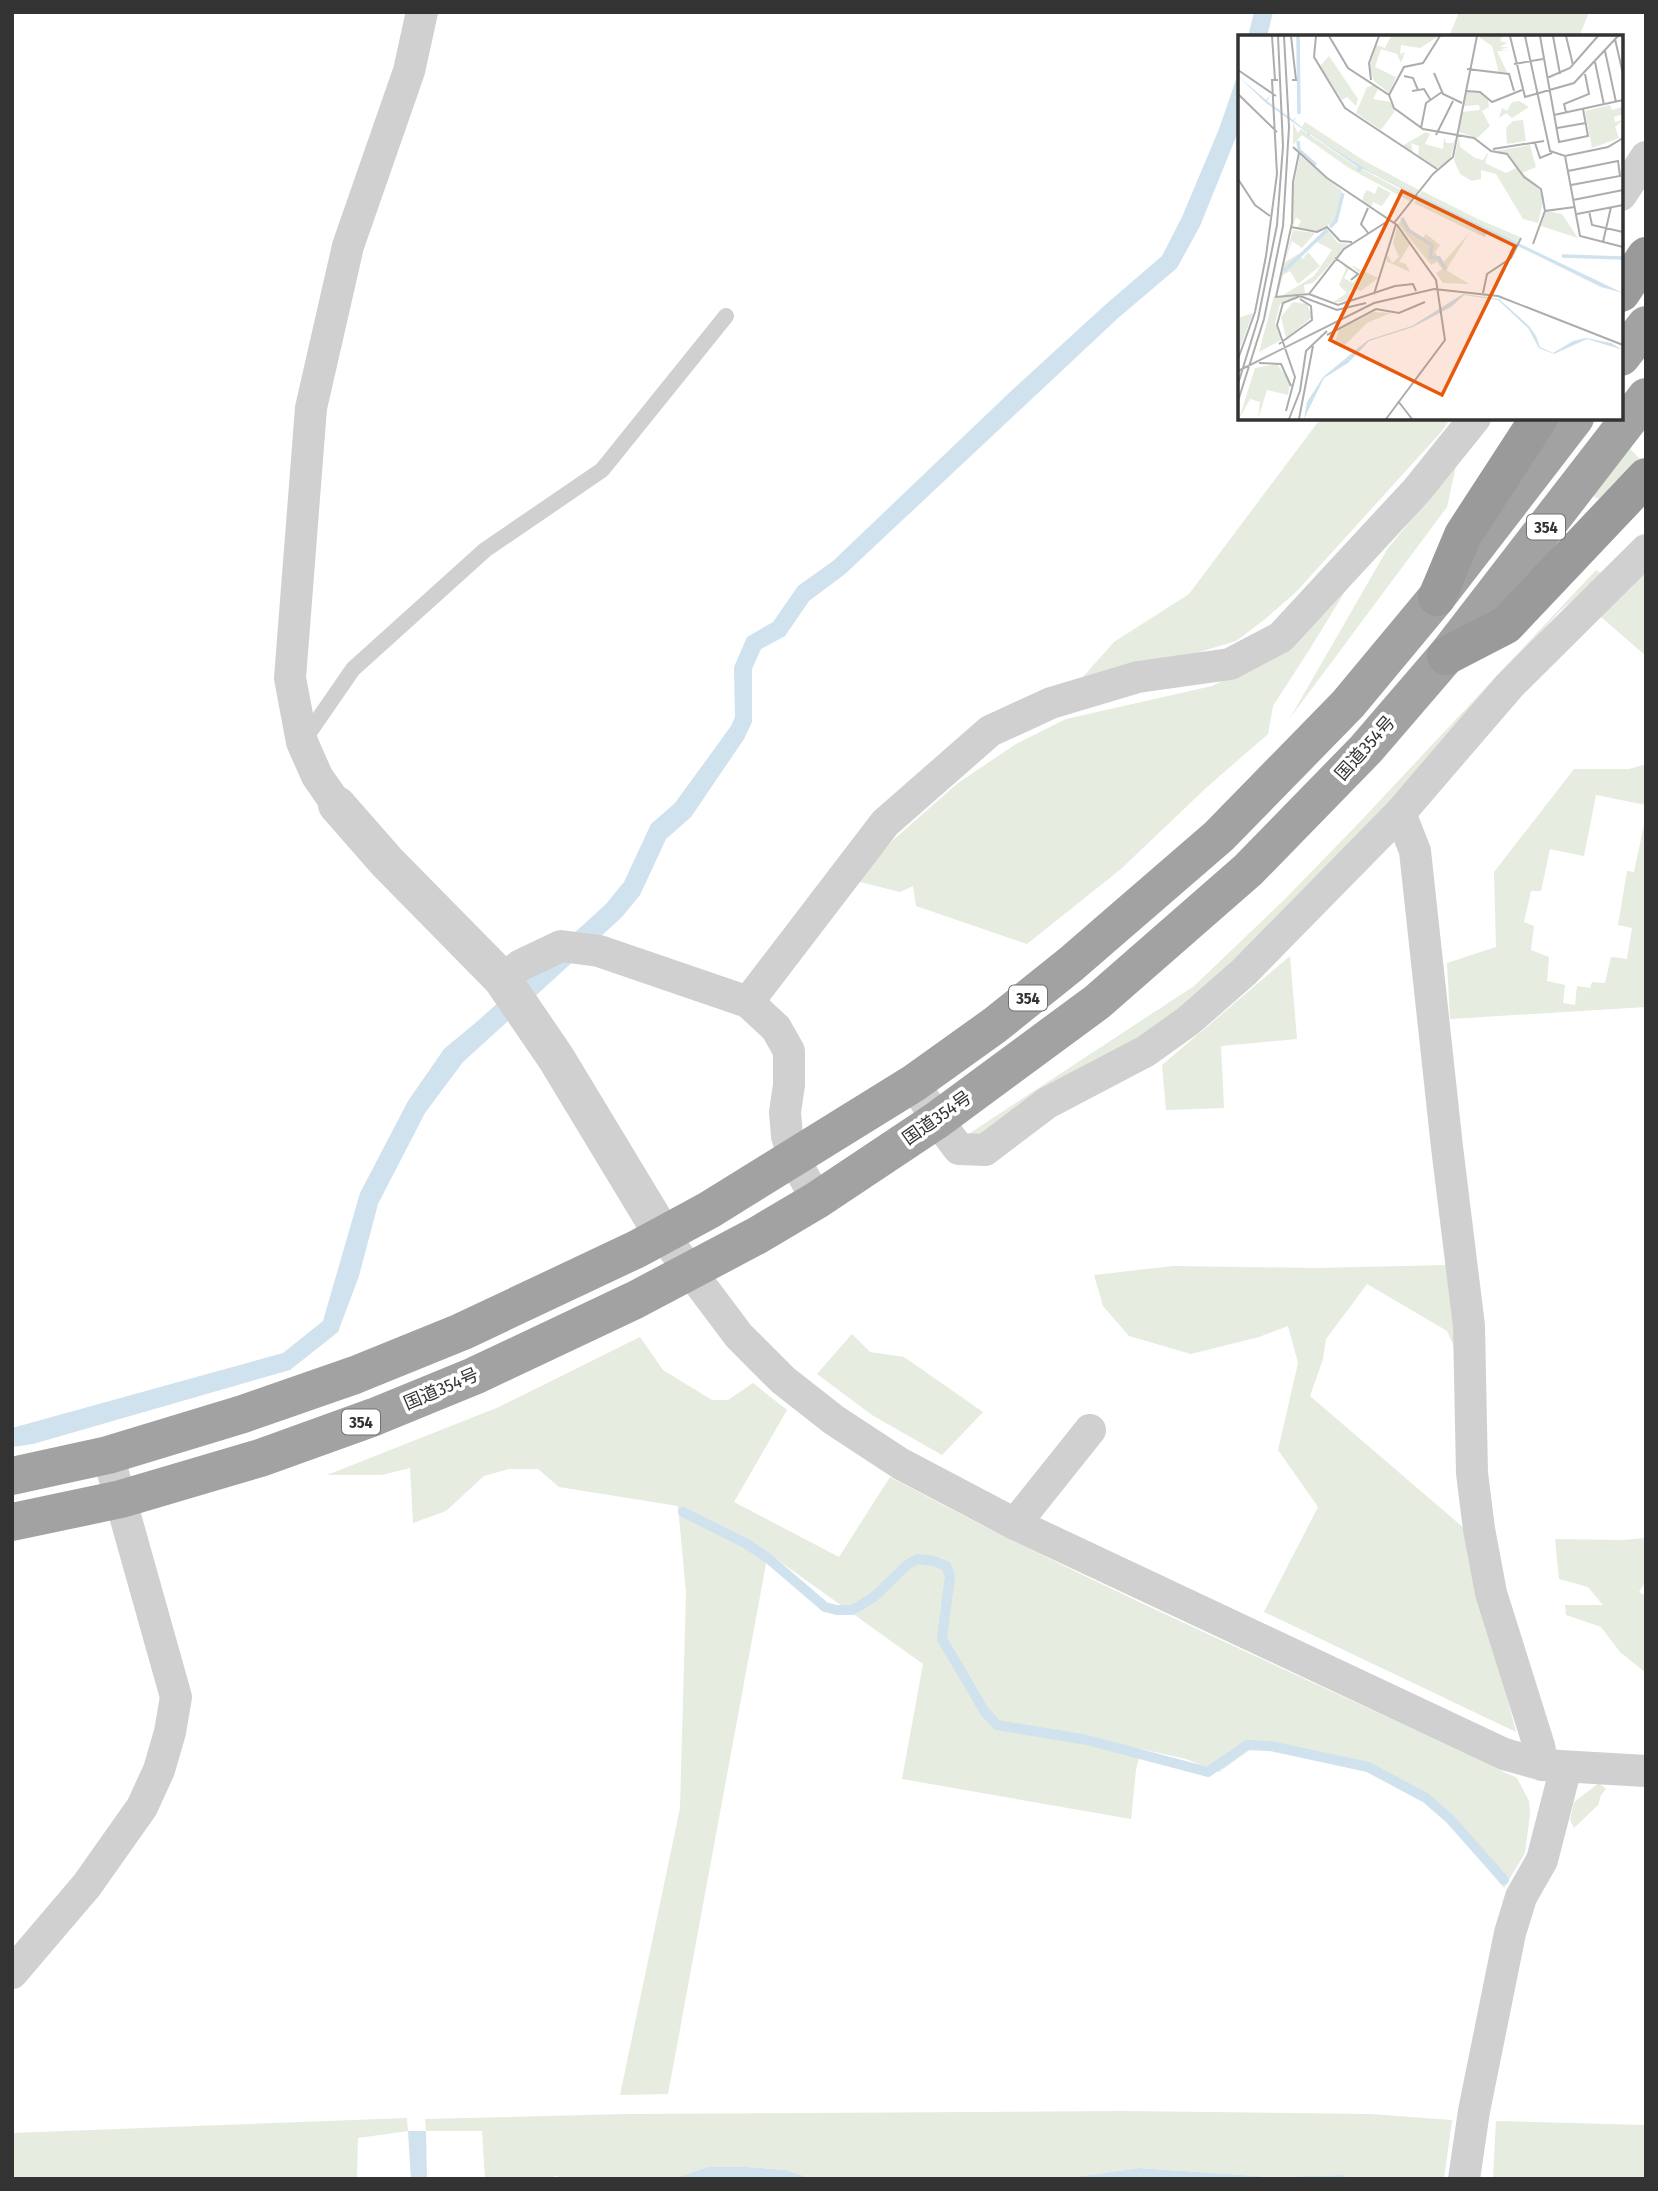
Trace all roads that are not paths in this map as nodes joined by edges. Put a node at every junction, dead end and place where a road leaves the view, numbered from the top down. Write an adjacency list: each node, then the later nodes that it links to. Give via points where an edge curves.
1 (422, 12): 17 (street, via 409,71 348,246 311,408 290,678)
2 (1646, 157): 3 (street)
3 (1623, 192)
4 (1646, 256): 5 (highway)
5 (1623, 290)
6 (726, 316): 17 (lane, via 602,470 485,550 353,669)
7 (1646, 325): 8 (highway)
8 (1623, 354)
9 (1646, 397): 16 (highway, 国道354号 / 354)
10 (1473, 420): 21 (street, via 1417,490 1282,637 1230,664 1138,677 1051,703 990,731 885,823)
11 (1537, 420): 15 (highway, via 1463,535)
12 (1573, 420): 15 (highway, 354)
13 (1646, 477): 16 (highway, via 1506,625)
14 (1646, 550): 19 (street, via 1510,685)
15 (1437, 597): 22 (highway, 354, via 1348,704 1219,836 1060,973)
16 (1446, 656): 23 (highway, 国道354号 / 354, via 1366,749 1248,870 1097,1002)
17 (302, 742): 18 (street)
18 (337, 805): 20 (street)
19 (1400, 813): 23 (street, via 1244,972 1146,1051 1047,1103 985,1150 959,1149); 34 (street, via 1415,851 1469,1326 1472,1473 1479,1529 1491,1593 1539,1746)
20 (502, 979): 21 (street, via 561,946 598,951); 26 (street, via 556,1058)
21 (748, 1002): 24 (street, via 776,1028 789,1051 785,1112)
22 (915, 1083): 23 (street); 24 (highway, 354)
23 (937, 1120): 25 (highway, 国道354号 / 354)
24 (793, 1160): 25 (street); 26 (highway, 354)
25 (817, 1200): 27 (highway, 国道354号 / 354)
26 (663, 1235): 27 (street); 29 (highway, 354, via 461,1332 355,1375)
27 (691, 1271): 31 (highway, 国道354号 / 354, via 474,1376 374,1417 260,1458); 33 (street, via 739,1336 803,1396 901,1464)
28 (1090, 1430): 33 (street)
29 (108, 1455): 30 (highway, 354); 31 (street)
30 (12, 1476)
31 (121, 1499): 32 (highway, 国道354号 / 354); 36 (street, via 176,1697 170,1732 142,1807 87,1885)
32 (12, 1522)
33 (1015, 1524): 34 (street, via 1504,1754)
34 (1554, 1766): 35 (street); 37 (street, via 1542,1860 1521,1897 1510,1933)
35 (1644, 1768)
36 (12, 1973)
37 (1464, 2179)

